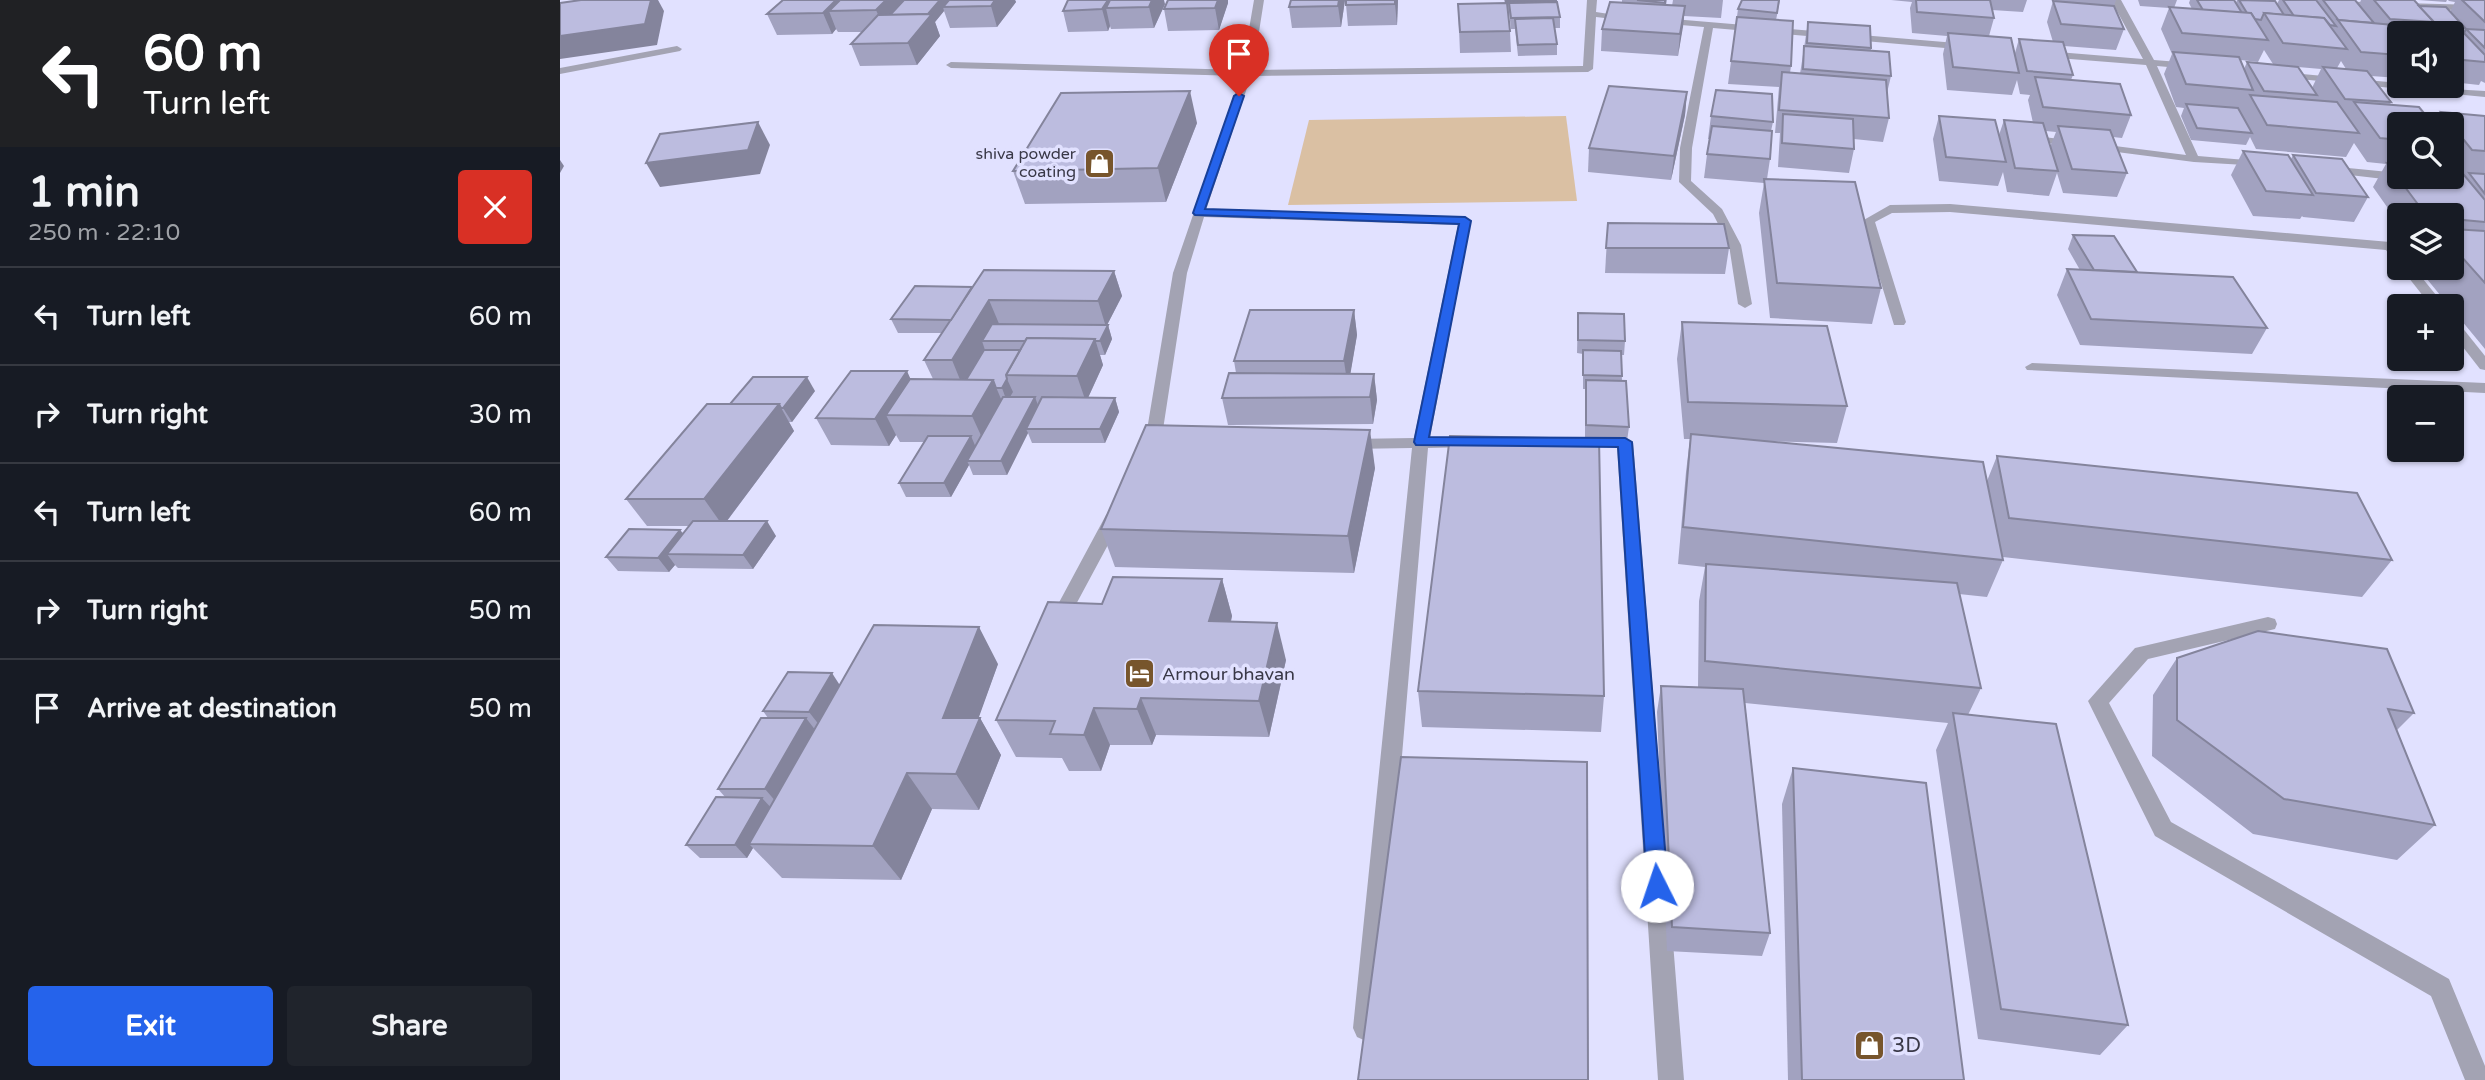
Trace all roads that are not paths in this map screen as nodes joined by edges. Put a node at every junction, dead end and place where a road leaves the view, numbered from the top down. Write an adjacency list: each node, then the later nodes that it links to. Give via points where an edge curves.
1 (1259, 0): 16 (street)
2 (1592, 0): 7 (street)
3 (2116, 0): 12 (street)
4 (2295, 0): 5 (street)
5 (2337, 1): 6 (street)
6 (2480, 8)
7 (1592, 14): 8 (street); 16 (street, via 1588,69)
8 (1709, 25): 9 (street); 28 (street, via 1686,148 1685,182 1718,212 1735,245)
9 (1978, 48)
10 (677, 49): 15 (street)
11 (2031, 52): 12 (street)
12 (2150, 62): 14 (street); 20 (street)
13 (951, 65): 16 (street)
14 (2204, 67)
15 (560, 71)
16 (1247, 73): 24 (street)
17 (2271, 74): 18 (street)
18 (2485, 94)
19 (2014, 136): 20 (street)
20 (2194, 159): 21 (street)
21 (2278, 166)
22 (2319, 170): 23 (street)
23 (2387, 176)
24 (1199, 213): 34 (street, via 1465,221); 38 (street, via 1180,272 1152,442)
25 (2387, 246): 29 (street, via 1962,209 1890,209 1868,222)
26 (2417, 280): 27 (street)
27 (2428, 294)
28 (1745, 304)
29 (1899, 322)
30 (2464, 339): 32 (street)
31 (2032, 366): 33 (street)
32 (2485, 366)
33 (2485, 388)
34 (1421, 442): 35 (street); 37 (street); 42 (street)
35 (1489, 442)
36 (1557, 442): 43 (street, via 1625,442)
37 (1330, 444)
38 (1173, 445)
39 (1123, 501): 41 (street)
40 (2268, 624): 44 (street, via 2142,653 2098,701 2163,829 2440,988)
41 (1048, 639)
42 (1363, 1052)
43 (1671, 1080)
44 (2478, 1080)

